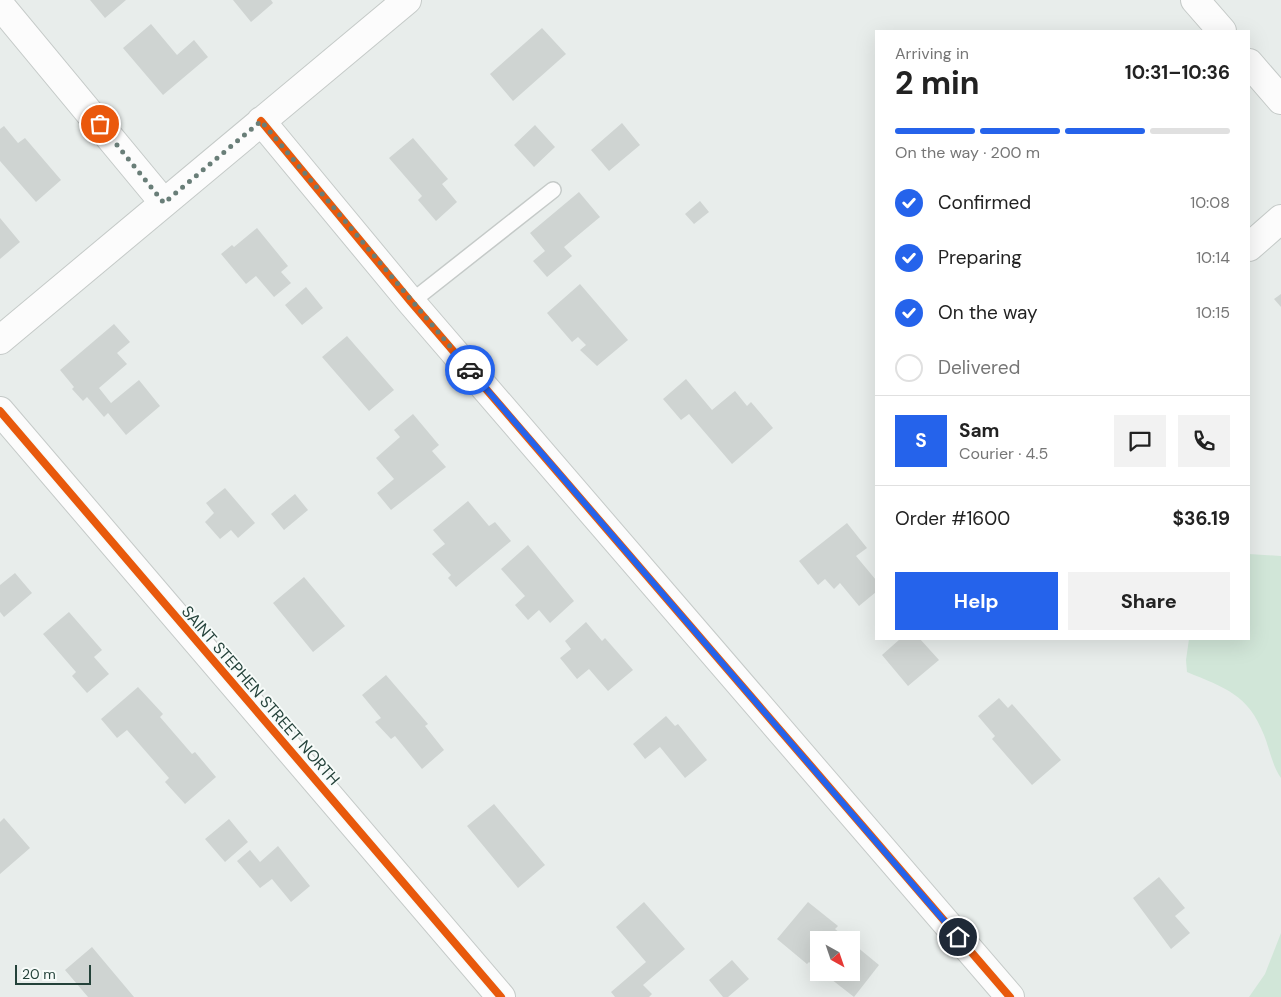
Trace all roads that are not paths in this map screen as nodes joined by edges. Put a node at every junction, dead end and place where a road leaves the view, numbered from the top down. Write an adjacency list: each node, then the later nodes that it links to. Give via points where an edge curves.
1 (407, 0): 7 (street)
2 (1195, 0): 4 (street)
3 (0, 5): 9 (street)
4 (1221, 30)
5 (1250, 64): 6 (street)
6 (1281, 100)
7 (261, 121): 9 (street); 12 (street)
8 (554, 190): 12 (lane)
9 (164, 203): 13 (street)
10 (1281, 219): 11 (street)
11 (1250, 245)
12 (412, 302): 16 (street)
13 (0, 340)
14 (0, 411): 15 (street, SAINT STEPHEN STREET NORTH)
15 (501, 997)
16 (1010, 997)

